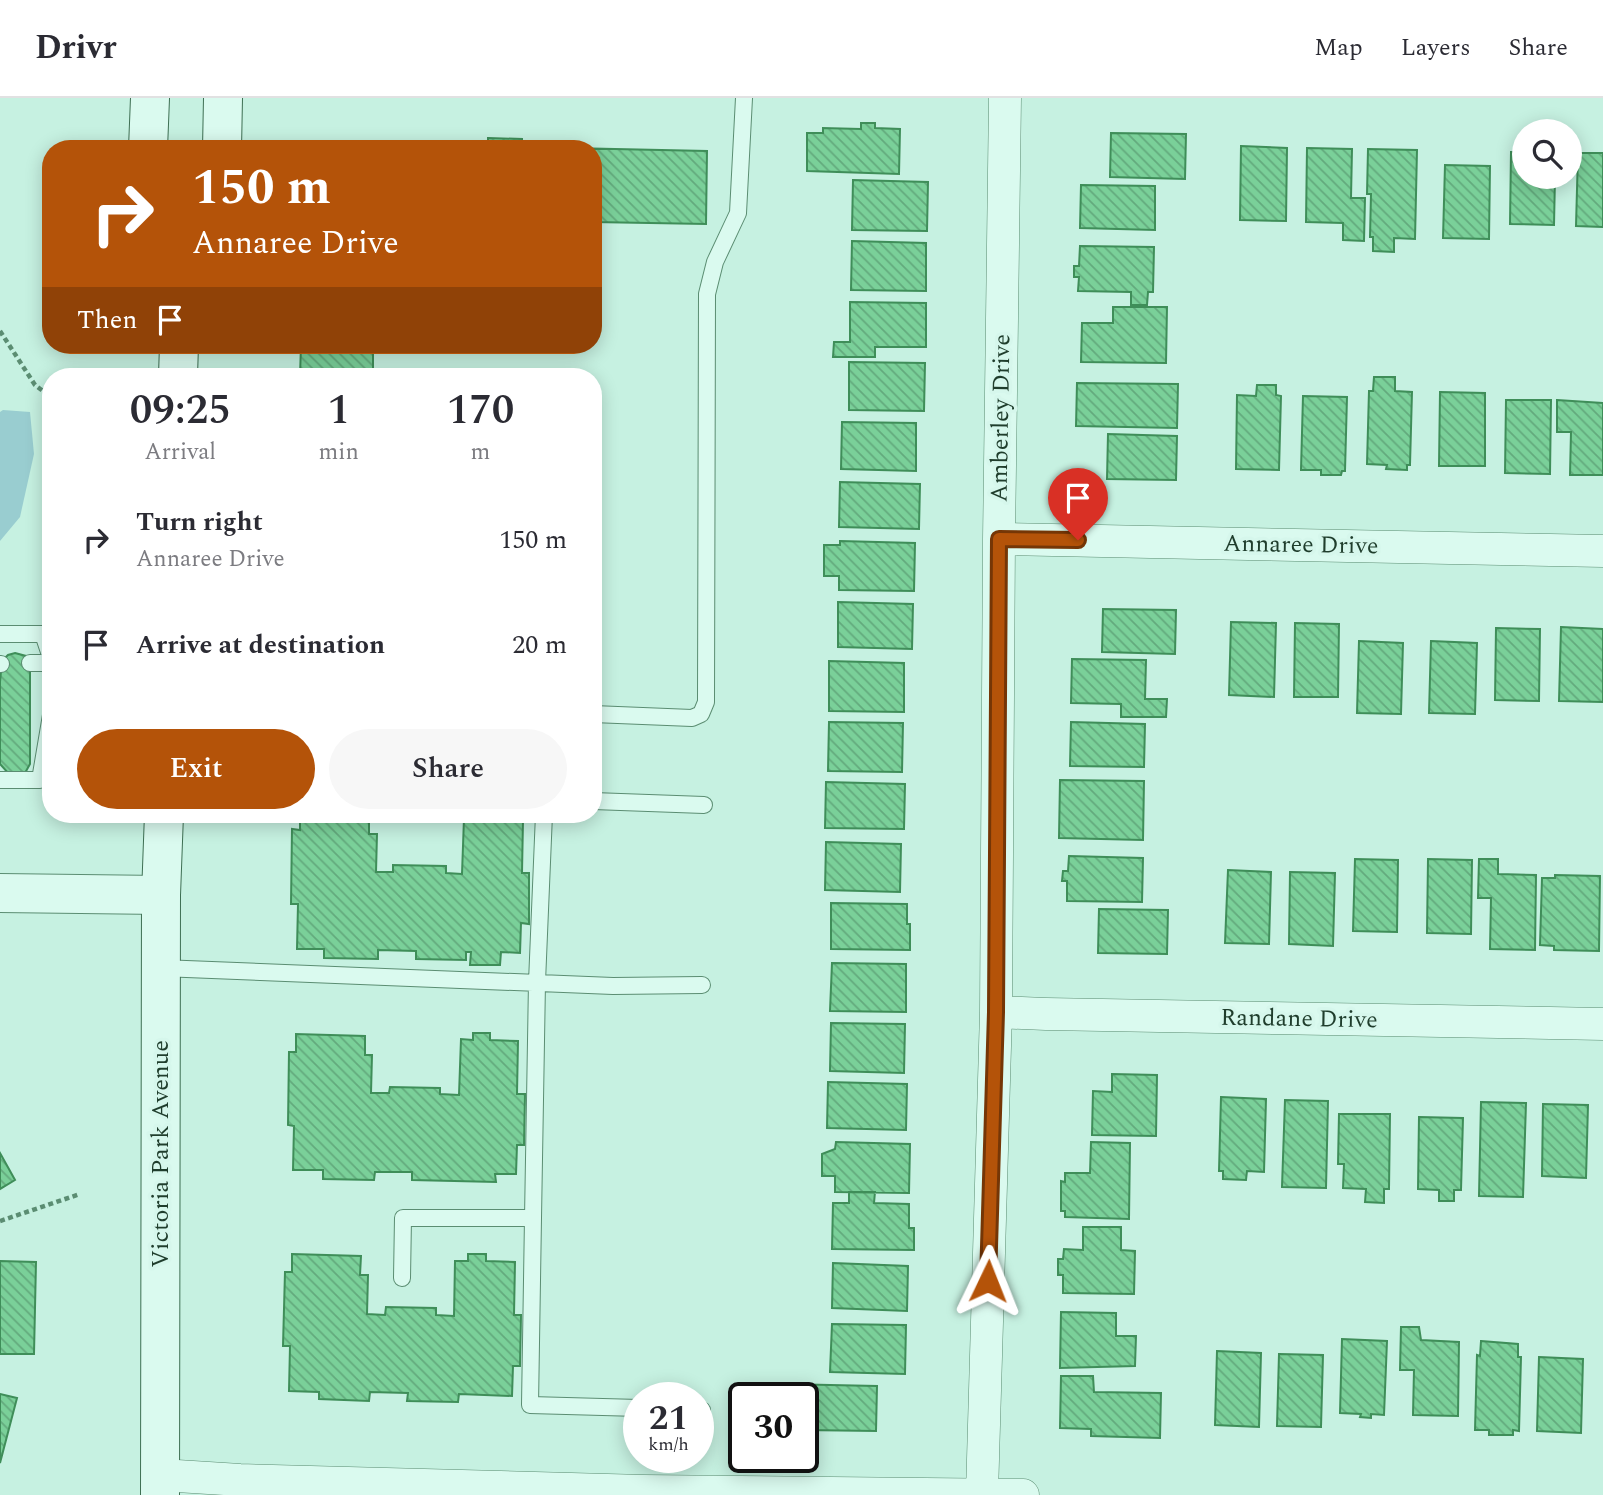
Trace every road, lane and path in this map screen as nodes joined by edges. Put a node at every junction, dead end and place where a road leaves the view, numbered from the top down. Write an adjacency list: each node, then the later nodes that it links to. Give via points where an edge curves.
1 (150, 98): 5 (main road)
2 (223, 98): 6 (main road)
3 (744, 98): 15 (lane, via 738,213 715,262 707,294 706,702 701,714 692,718)
4 (1005, 98): 9 (street, Amberley Drive)
5 (148, 140)
6 (222, 140)
7 (0, 331): 8 (path)
8 (42, 390)
9 (999, 539): 10 (street, Annaree Drive); 29 (street, Amberley Drive)
10 (1603, 551)
11 (0, 634): 12 (lane)
12 (42, 634)
13 (42, 661): 14 (lane)
14 (30, 663)
15 (602, 714)
16 (30, 747): 17 (lane)
17 (42, 747)
18 (42, 771): 19 (lane, via 40,780)
19 (0, 780)
20 (602, 802): 21 (lane)
21 (704, 804)
22 (164, 823): 25 (main road, Victoria Park Avenue)
23 (544, 823): 27 (lane)
24 (0, 892): 25 (main road)
25 (162, 895): 26 (main road, Victoria Park Avenue)
26 (162, 968): 27 (lane); 36 (main road, Victoria Park Avenue)
27 (537, 982): 28 (lane); 32 (lane)
28 (702, 985)
29 (996, 1012): 30 (street, Randane Drive); 39 (street, Amberley Drive)
30 (1603, 1024)
31 (80, 1194): 33 (path)
32 (533, 1218): 34 (lane, via 403,1219); 35 (lane, via 530,1405)
33 (0, 1221)
34 (402, 1278)
35 (623, 1408)
36 (161, 1485): 37 (street, via 240,1480)
37 (388, 1489): 38 (street)
38 (643, 1493): 39 (street)
39 (982, 1494): 40 (street)
40 (1023, 1495)

